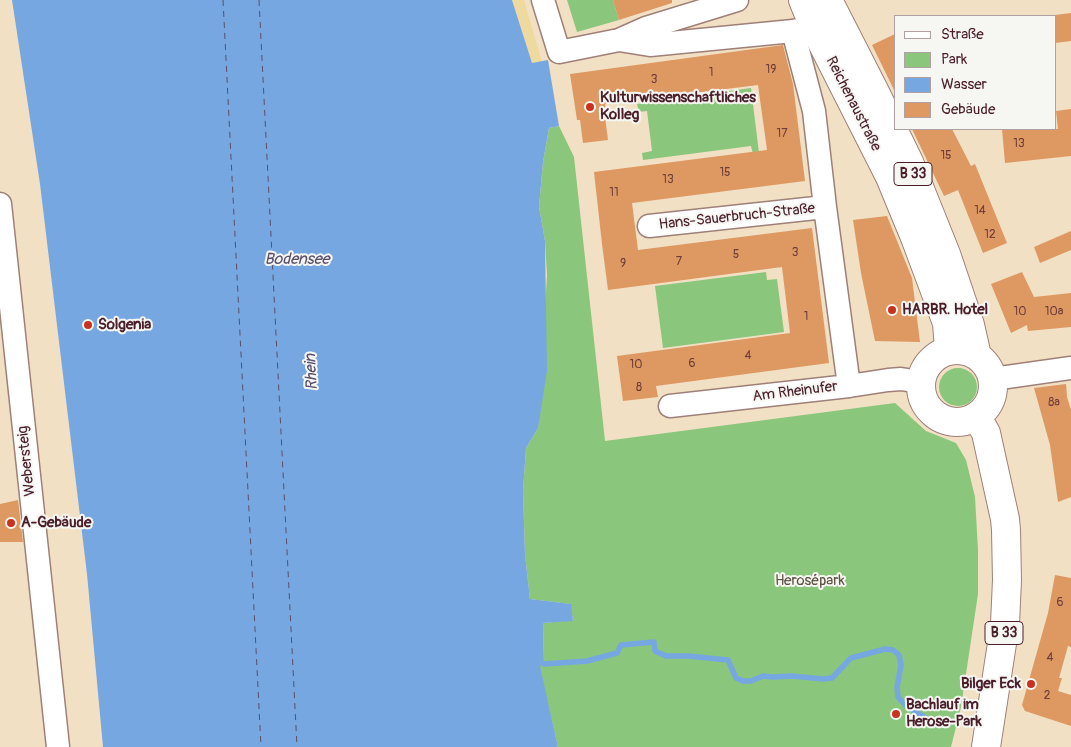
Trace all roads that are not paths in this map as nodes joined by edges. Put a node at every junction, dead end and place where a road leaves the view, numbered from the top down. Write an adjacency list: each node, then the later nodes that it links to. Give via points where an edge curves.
1 (543, 0): 7 (street, via 559,52)
2 (802, 0): 5 (main road, Reichenaustraße / B 33)
3 (828, 0): 12 (main road, Reichenaustraße / B 33, via 908,162 946,254)
4 (734, 1): 6 (street); 7 (street, via 646,28)
5 (803, 30): 6 (street); 9 (street, Hans-Sauerbruch-Straße); 11 (main road, Reichenaustraße / B 33, via 890,177 947,323)
6 (741, 36): 7 (street, via 650,45)
7 (619, 40)
8 (0, 204): 19 (street, Webersteig)
9 (825, 207): 10 (street, Hans-Sauerbruch-Straße); 16 (street, Hans-Sauerbruch-Straße)
10 (649, 226)
11 (949, 350): 12 (main road); 15 (main road, via 933,358 922,373)
12 (978, 356): 14 (main road)
13 (1071, 368): 14 (street)
14 (993, 379): 18 (main road, via 989,403)
15 (920, 382): 16 (street, Am Rheinufer, via 901,379); 18 (main road, via 923,400 934,414 950,422)
16 (849, 386): 17 (street, Am Rheinufer)
17 (670, 406)
18 (977, 417): 20 (main road, B 33, via 986,433 1005,519 1007,580 1005,624)
19 (58, 747)
20 (986, 747)

